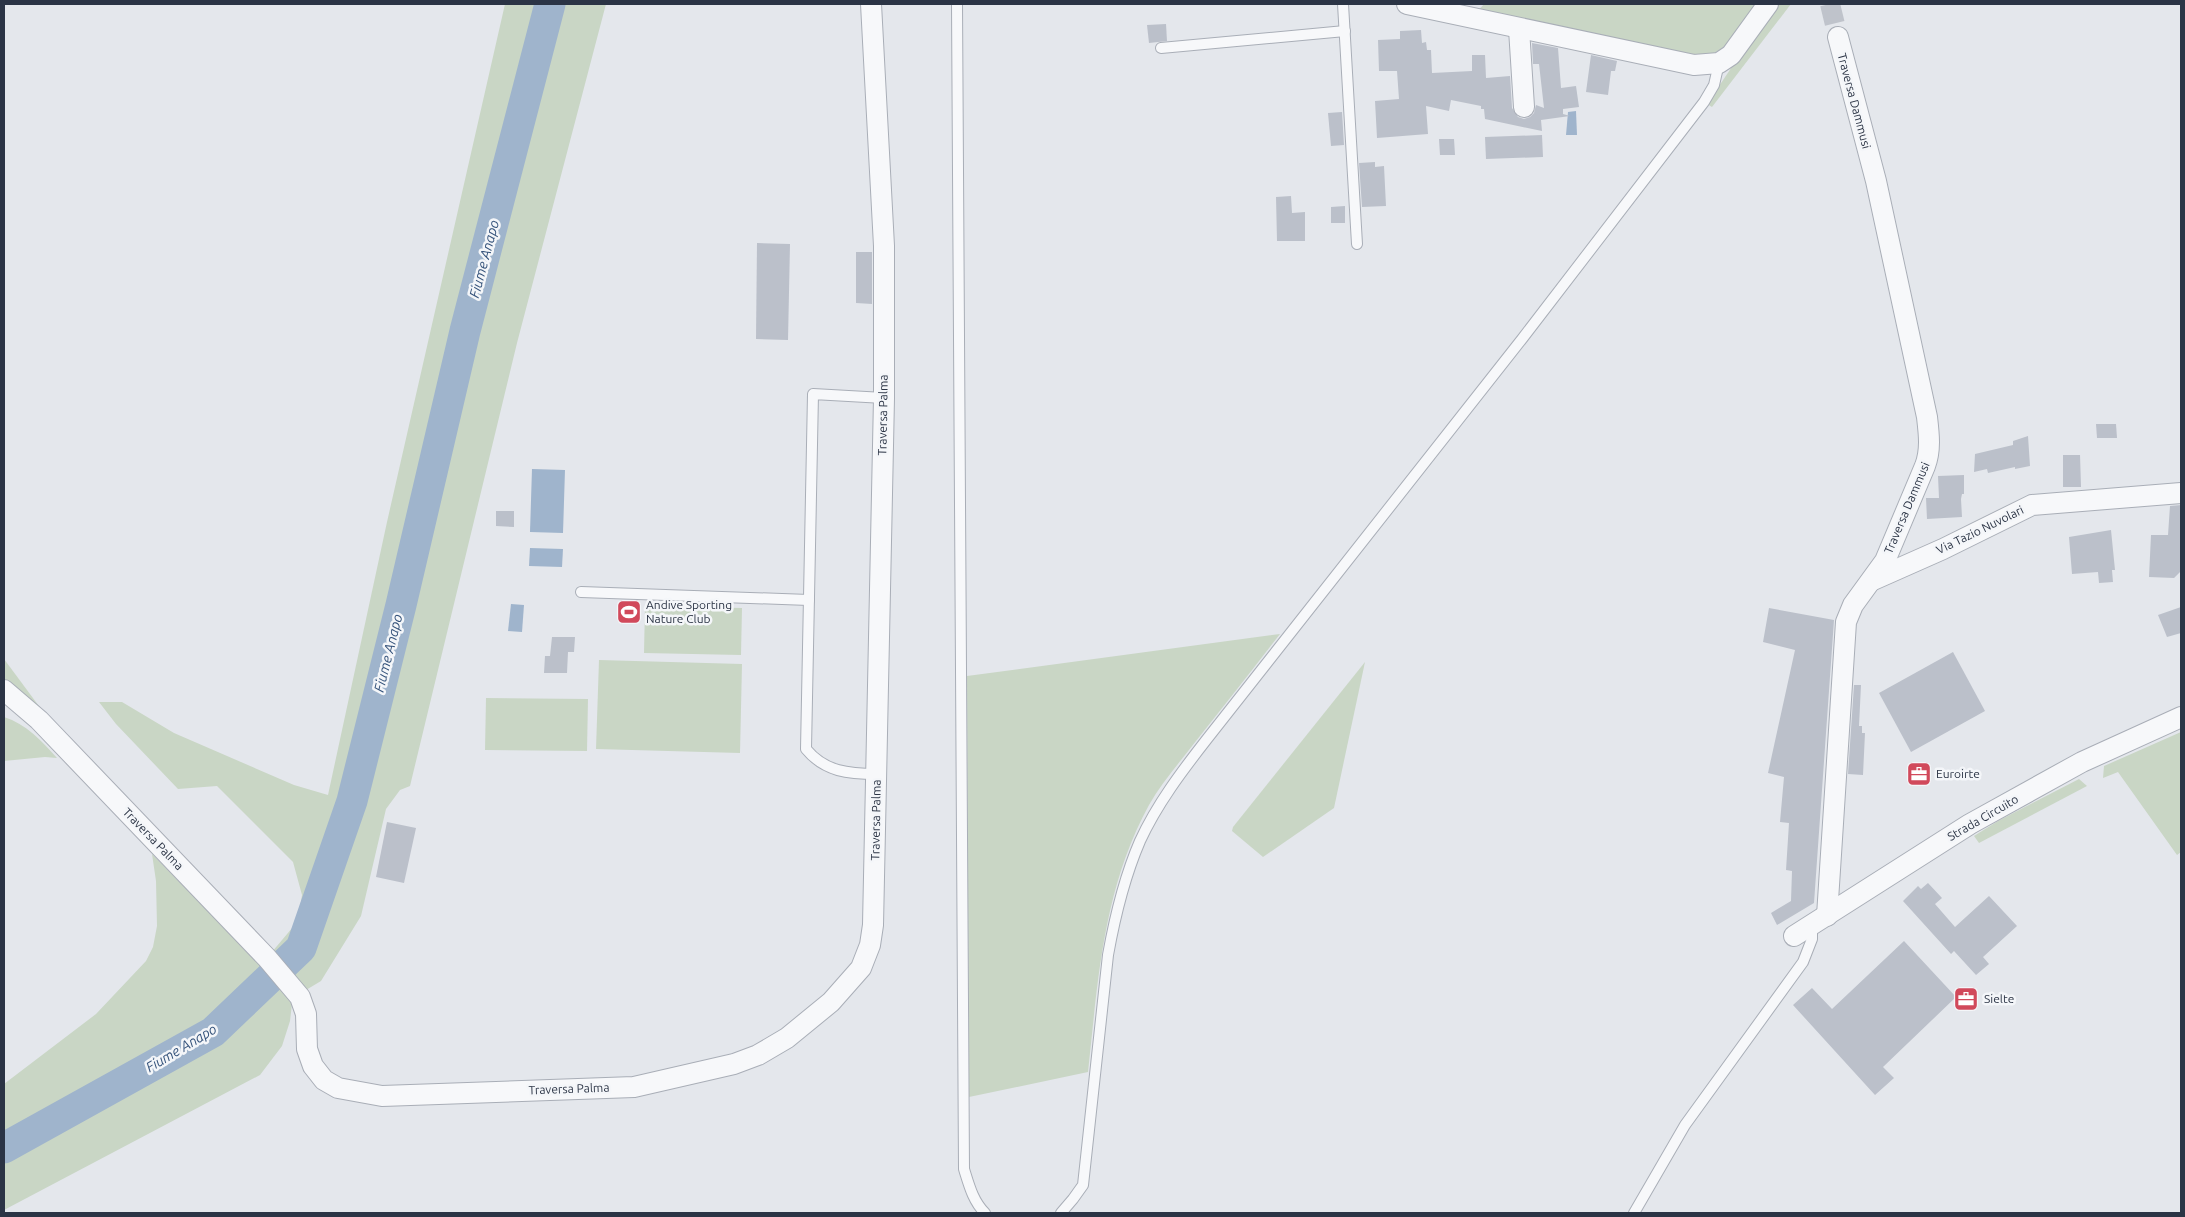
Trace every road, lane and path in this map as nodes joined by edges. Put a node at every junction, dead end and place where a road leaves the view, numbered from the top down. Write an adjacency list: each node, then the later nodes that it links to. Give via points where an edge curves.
1 (871, 4): 13 (street, Traversa Palma, via 884,246)
2 (957, 4): 25 (lane, via 964,1169 970,1190)
3 (1343, 4): 7 (lane)
4 (1407, 4): 6 (street)
5 (1768, 4): 10 (street, via 1732,55)
6 (1518, 29): 10 (street, via 1694,65); 11 (street)
7 (1345, 31): 9 (lane); 12 (lane)
8 (1838, 37): 15 (street, Traversa Dammusi, via 1876,181 1929,437 1928,455 1911,502)
9 (1160, 48)
10 (1719, 63): 26 (lane, via 1714,85 1704,102 1161,802 1128,871 1114,921 1083,1184)
11 (1524, 107)
12 (1357, 244)
13 (884, 398): 17 (lane, via 813,394); 22 (street, Traversa Palma)
14 (2181, 493): 15 (street, Via Tazio Nuvolari, via 2032,505)
15 (1873, 580): 23 (street, Traversa Dammusi, via 1852,605 1846,622)
16 (581, 592): 17 (lane)
17 (809, 600): 22 (lane, via 806,749 831,769 850,774)
18 (4, 690): 21 (street, Traversa Palma)
19 (4, 708): 21 (street)
20 (2181, 717): 23 (street, Strada Circuito, via 2082,762 1970,824)
21 (39, 720): 22 (street, Traversa Palma, via 267,958 300,997 306,1014 306,1049 324,1080 338,1088 382,1096 634,1087 734,1064 787,1038 831,1002 861,968 870,945)
22 (877, 774)
23 (1820, 920): 24 (street, Strada Circuito); 27 (lane, via 1803,962 1685,1125)
24 (1794, 936)
25 (985, 1213)
26 (1061, 1213)
27 (1634, 1213)

